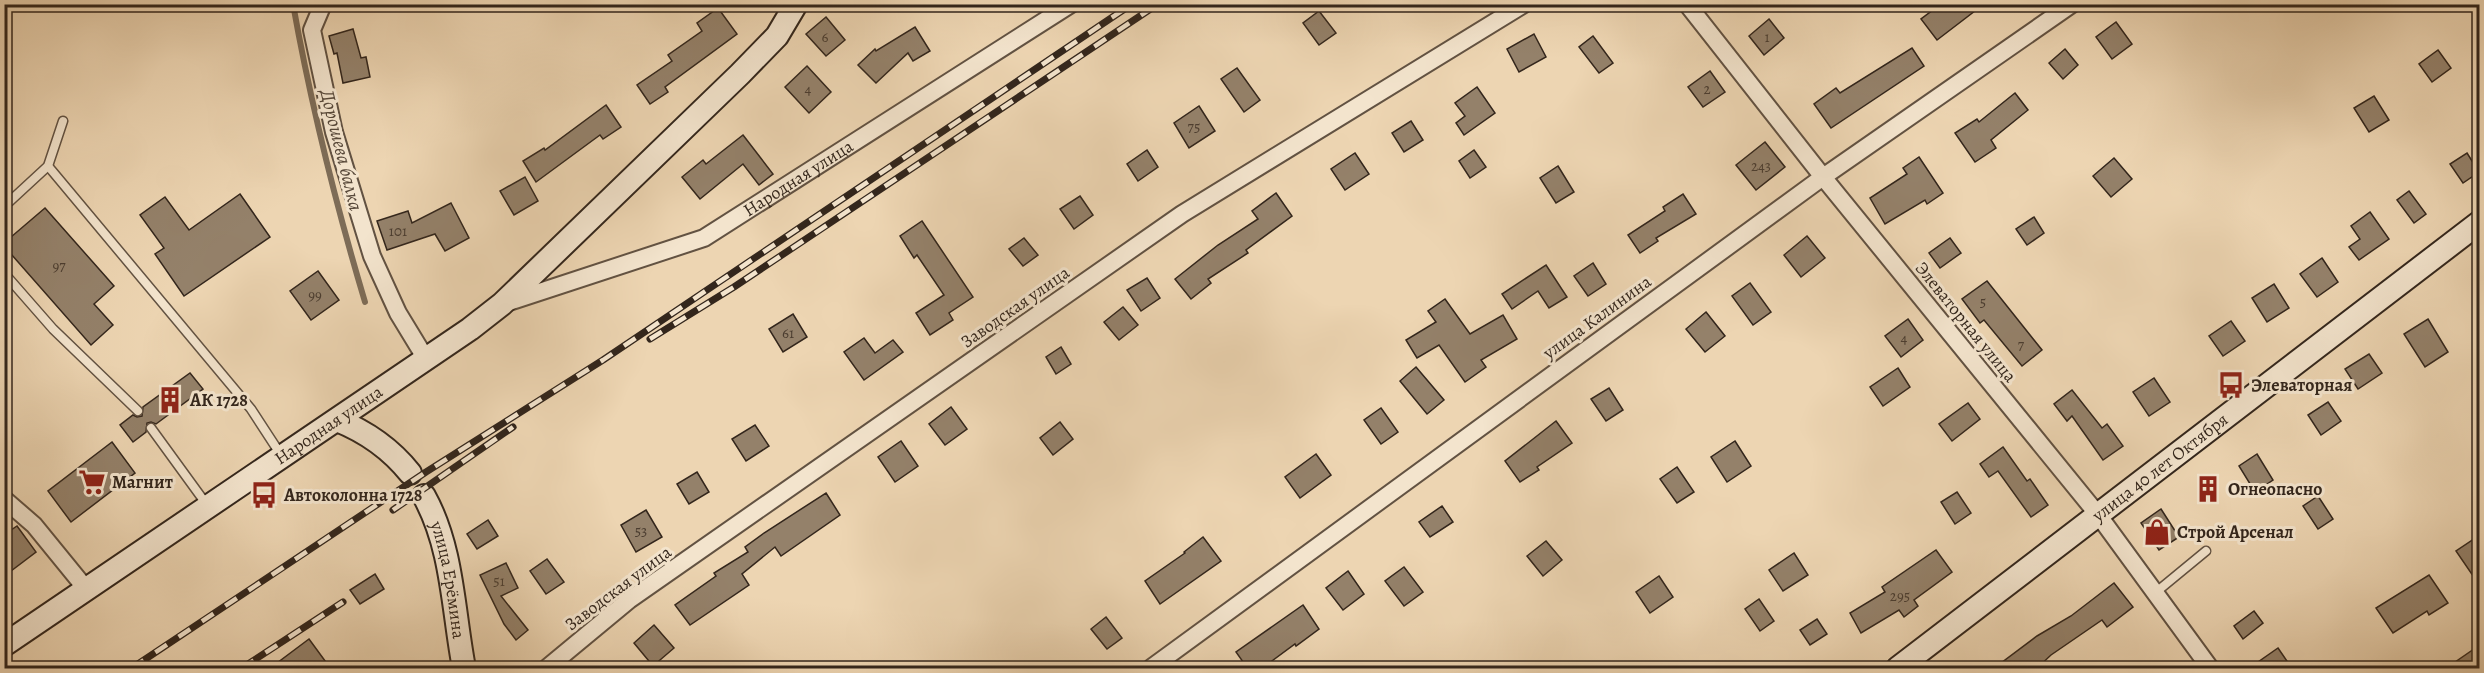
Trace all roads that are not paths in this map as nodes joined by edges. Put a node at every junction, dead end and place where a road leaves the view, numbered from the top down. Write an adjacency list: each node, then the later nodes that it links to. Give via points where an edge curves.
1 (323, 4): 14 (street, via 312,30 334,132 372,256 398,313)
2 (796, 4): 13 (street, Народная улица, via 777,36 740,74)
3 (1071, 4): 13 (street, Народная улица, via 704,238)
4 (1524, 4): 29 (street, Заводская улица, via 1182,214 629,600)
5 (1687, 4): 9 (street, Элеваторная улица)
6 (2072, 4): 9 (street, улица Калинина)
7 (63, 121): 8 (lane)
8 (48, 166): 10 (lane); 18 (lane, via 251,409)
9 (1823, 177): 23 (street, Элеваторная улица); 30 (street, улица Калинина)
10 (9, 202)
11 (2480, 222): 23 (street, улица 40 лет Октября)
12 (4, 273): 15 (lane, via 53,329)
13 (502, 304): 14 (street, Народная улица)
14 (426, 359): 16 (street, Народная улица)
15 (138, 411)
16 (337, 420): 18 (street, Народная улица); 19 (street, via 374,438)
17 (151, 428): 22 (lane)
18 (282, 456): 22 (street, Народная улица)
19 (410, 473)
20 (424, 496): 28 (street, улица Ерёмина, via 441,533)
21 (4, 499): 25 (street, via 34,525)
22 (208, 507): 25 (street, Народная улица)
23 (2099, 516): 26 (street, Элеваторная улица); 31 (street, улица 40 лет Октября)
24 (2206, 551): 26 (lane)
25 (87, 590): 27 (street, Народная улица)
26 (2155, 593): 32 (street, Элеваторная улица)
27 (4, 645)
28 (464, 669)
29 (546, 669)
30 (1151, 669)
31 (1898, 669)
32 (2210, 669)

